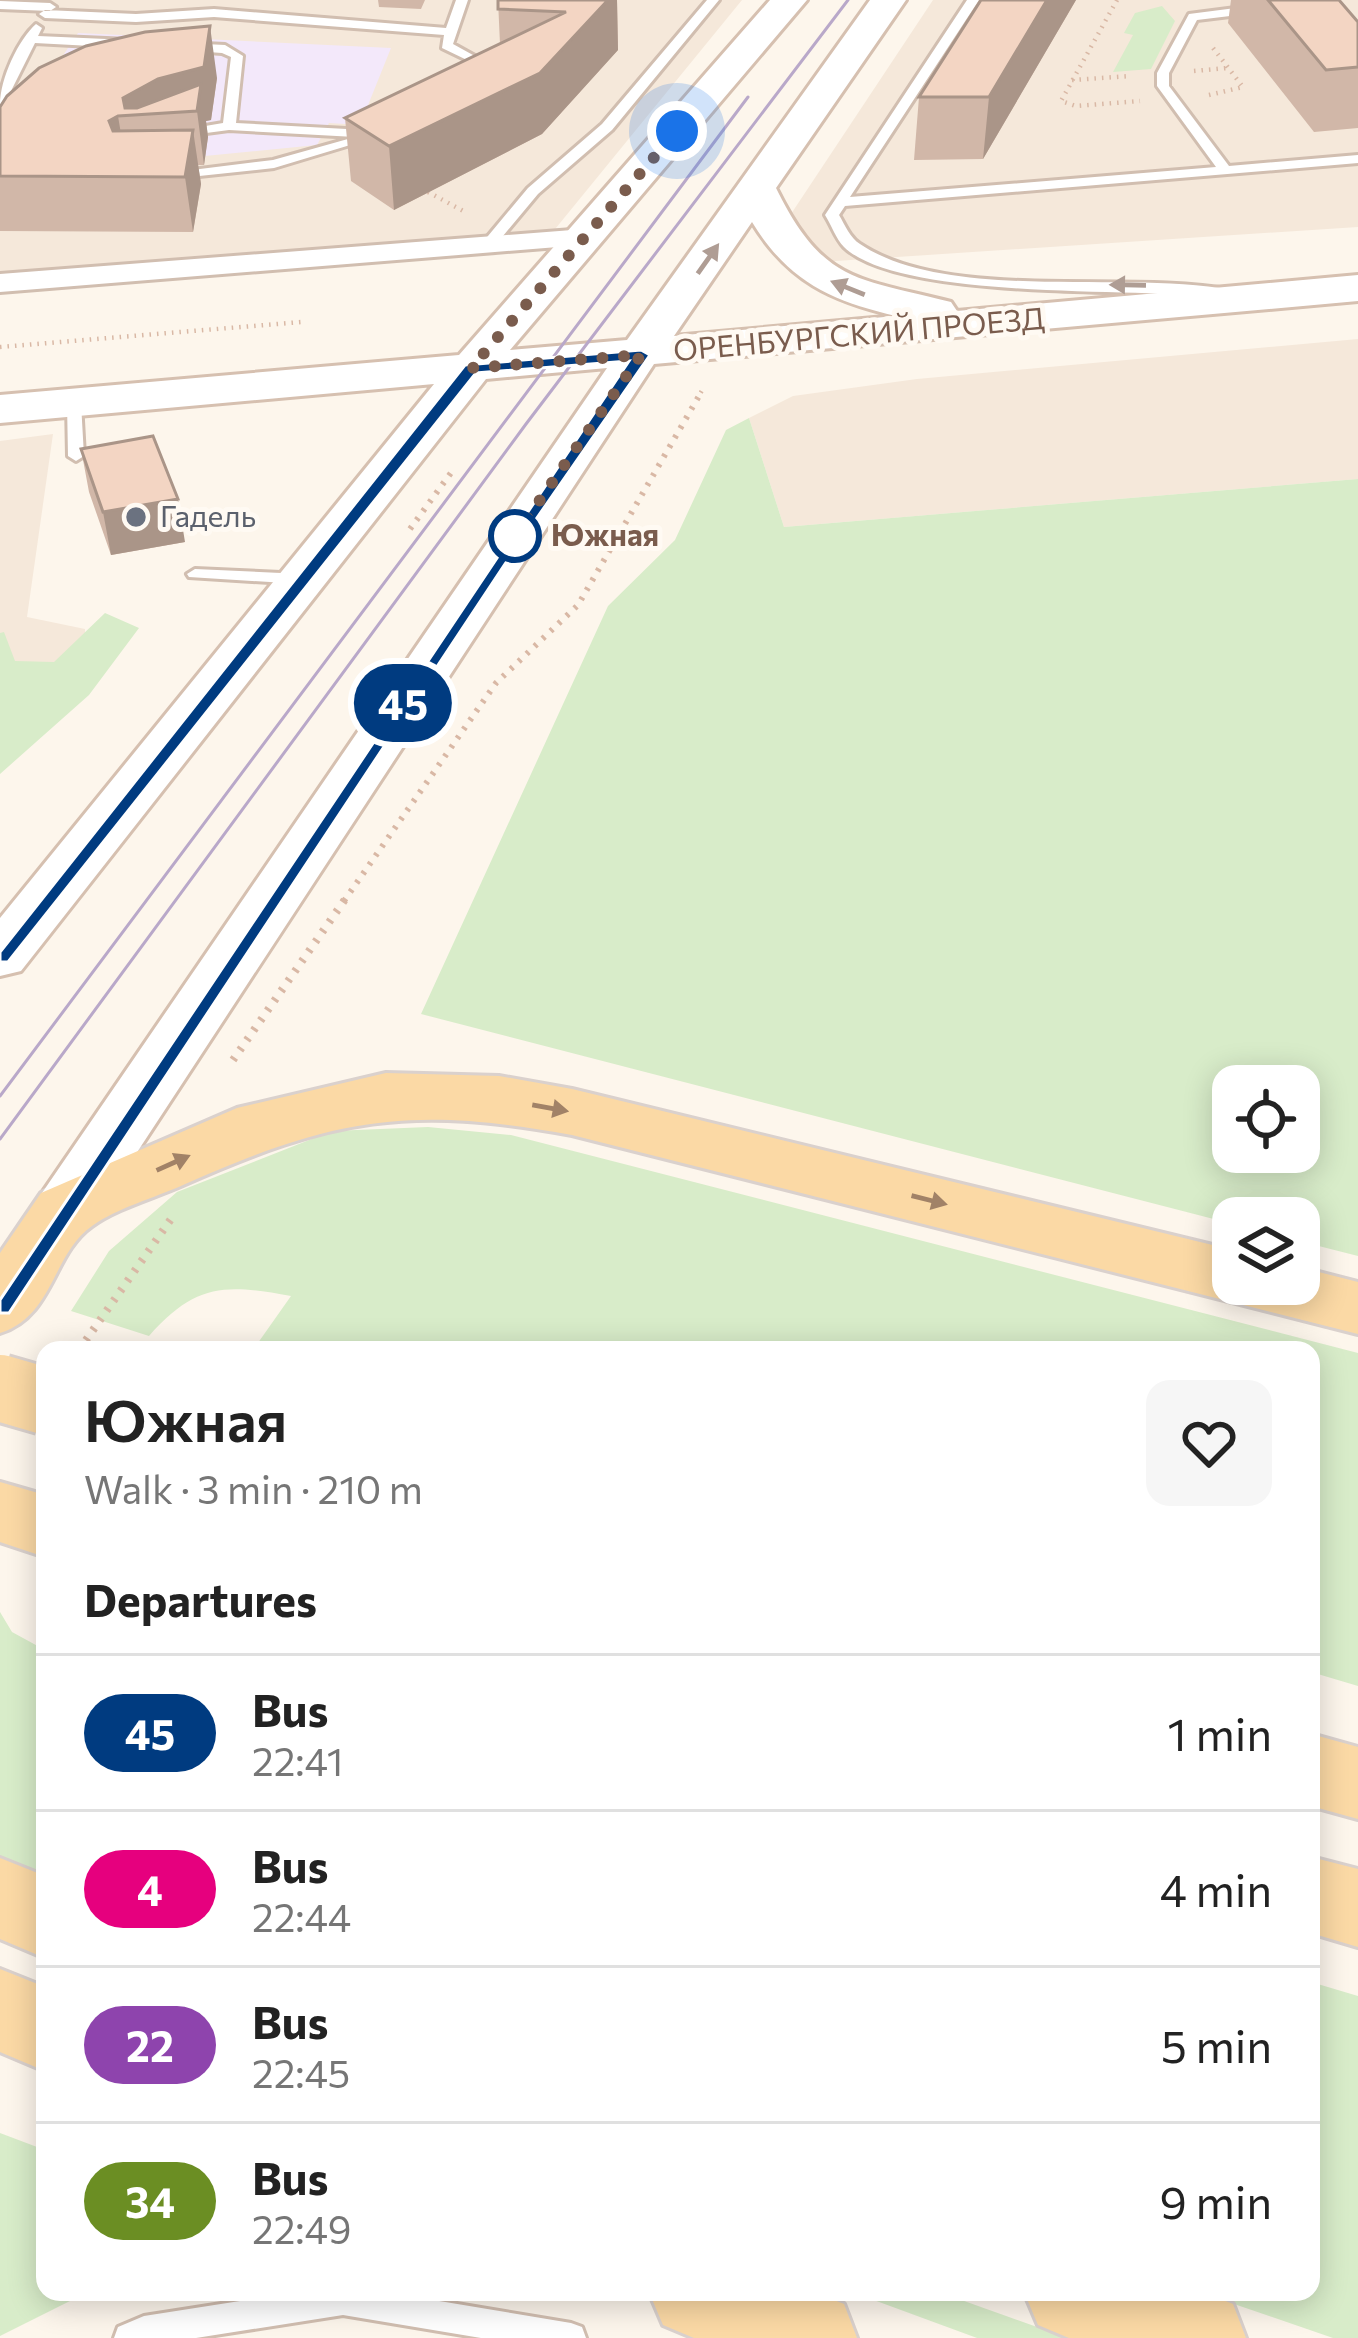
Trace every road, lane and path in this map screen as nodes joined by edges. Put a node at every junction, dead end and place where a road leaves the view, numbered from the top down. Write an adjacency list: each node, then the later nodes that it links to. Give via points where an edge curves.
1 (462, 0): 10 (lane)
2 (702, 0): 3 (lane)
3 (712, 0): 28 (lane, via 607,127 533,191)
4 (789, 0): 27 (main road)
5 (888, 0): 25 (main road)
6 (973, 0): 26 (lane)
7 (0, 4): 8 (lane)
8 (50, 7): 10 (lane); 11 (lane)
9 (1278, 8): 23 (lane, via 1190,19 1162,74)
10 (451, 32): 18 (lane, via 447,48 477,62)
11 (28, 40): 12 (lane); 16 (lane)
12 (154, 46)
13 (175, 46): 15 (lane, via 225,50)
14 (0, 64): 16 (lane)
15 (236, 64): 17 (lane); 20 (lane)
16 (17, 65): 19 (lane)
17 (215, 65)
18 (458, 87)
19 (0, 101)
20 (229, 126): 21 (lane); 24 (lane, via 384,132 274,164)
21 (163, 141)
22 (1358, 159): 23 (lane)
23 (1225, 170): 26 (lane)
24 (160, 177)
25 (757, 189): 33 (main road, one-way to 25, via 896,304 835,284 783,248); 35 (main road, one-way to 25)
26 (840, 202): 31 (lane, one-way to 26, via 1169,286 997,284 914,272 846,243 832,221)
27 (584, 238): 28 (street); 36 (main road)
28 (488, 245): 29 (street)
29 (0, 283)
30 (1358, 288): 31 (main road, ОРЕНБУРГСКИЙ ПРОЕЗД)
31 (1244, 298): 33 (main road, ОРЕНБУРГСКИЙ ПРОЕЗД)
32 (301, 322): 34 (path)
33 (1003, 322): 35 (main road, ОРЕНБУРГСКИЙ ПРОЕЗД)
34 (0, 346)
35 (641, 355): 36 (main road, ОРЕНБУРГСКИЙ ПРОЕЗД); 46 (main road)
36 (471, 368): 38 (main road, ОРЕНБУРГСКИЙ ПРОЕЗД); 42 (main road)
37 (706, 385): 44 (path, via 578,604 496,682)
38 (74, 403): 39 (main road, ОРЕНБУРГСКИЙ ПРОЕЗД); 40 (lane)
39 (0, 409)
40 (76, 456)
41 (195, 574): 42 (lane)
42 (303, 579): 43 (main road)
43 (0, 957)
44 (231, 1063)
45 (183, 1202): 51 (path)
46 (65, 1210): 47 (main road, one-way to 47, via 296,1113 438,1094 637,1126); 49 (main road)
47 (1212, 1271)
48 (1320, 1298): 50 (main road)
49 (0, 1307)
50 (1358, 1308)
51 (85, 1341)
52 (0, 1388): 53 (main road, bridge)
53 (36, 1398)
54 (0, 1512): 55 (main road)
55 (36, 1523)
56 (1320, 1772): 57 (main road)
57 (1358, 1783)
58 (0, 1896): 61 (main road)
59 (1320, 1897): 60 (main road)
60 (1358, 1908)
61 (36, 1914)
62 (0, 2010): 63 (main road)
63 (36, 2025)
64 (338, 2301): 68 (lane)
65 (350, 2301): 69 (lane)
66 (718, 2301): 70 (main road)
67 (1096, 2301): 71 (main road)
68 (129, 2338)
69 (571, 2338)
70 (810, 2338)
71 (1198, 2338)

